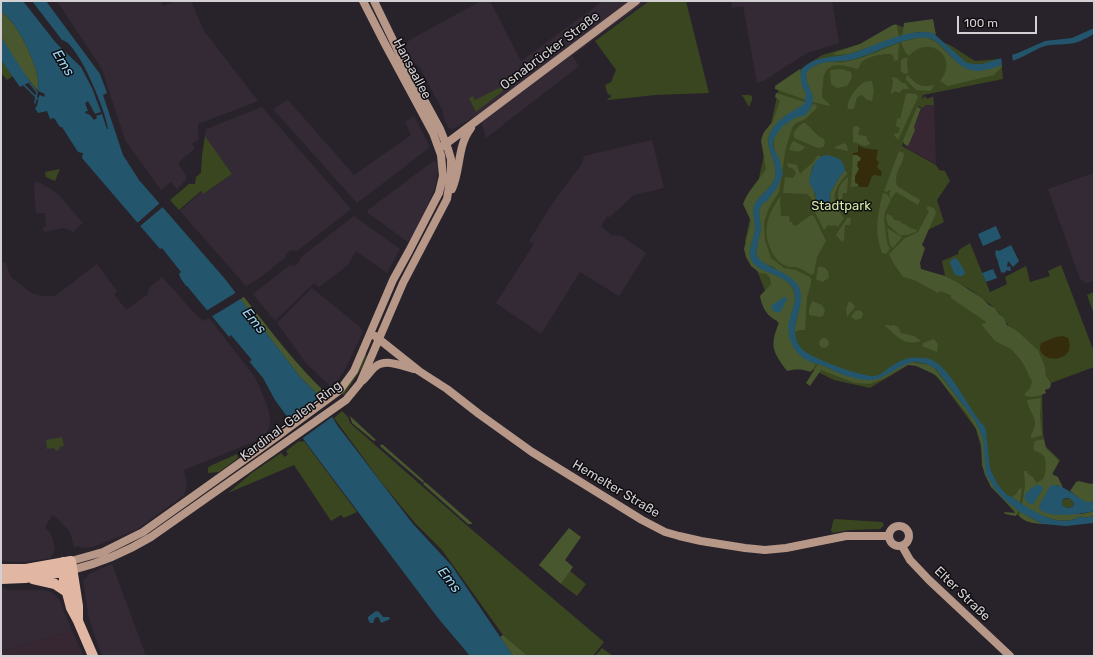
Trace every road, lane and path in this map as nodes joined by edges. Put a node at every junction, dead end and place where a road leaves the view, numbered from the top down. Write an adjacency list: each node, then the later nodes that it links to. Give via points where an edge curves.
1 (363, 1): 6 (main road, Hansaallee)
2 (374, 1): 5 (main road, Hansaallee)
3 (636, 1): 4 (main road, Osnabrücker Straße)
4 (478, 120): 5 (main road, Osnabrücker Straße); 7 (main road, Osnabrücker Straße, via 464,141 455,182)
5 (446, 143): 6 (main road, Osnabrücker Straße); 7 (main road, Kardinal-Galen-Ring, via 451,167)
6 (439, 148): 8 (main road, Kardinal-Galen-Ring, via 443,169 439,193 393,280)
7 (447, 199): 9 (main road, Kardinal-Galen-Ring, via 403,283)
8 (371, 332): 9 (main road, Hemelter Straße); 14 (main road, Kardinal-Galen-Ring, via 354,371 340,390 143,532 119,545)
9 (378, 339): 10 (main road, Hemelter Straße); 11 (main road, Kardinal-Galen-Ring)
10 (419, 371): 11 (main road, via 392,363 382,363); 12 (main road, Hemelter Straße, via 532,452 665,532 701,541 765,550 846,536)
11 (360, 383): 14 (main road, Kardinal-Galen-Ring, via 346,400 146,540 113,557)
12 (889, 536): 13 (main road, via 893,544); 13 (main road, via 896,527 906,529 909,536)
13 (902, 546): 21 (main road, Elter Straße, via 923,574)
14 (67, 566): 15 (main road, Kardinal-Galen-Ring); 16 (main road, Kardinal-Galen-Ring); 18 (main road); 19 (main road, via 78,606)
15 (1, 569)
16 (25, 578): 17 (main road, Kardinal-Galen-Ring); 18 (main road, via 52,583)
17 (1, 579)
18 (66, 592): 19 (main road)
19 (78, 621): 20 (main road)
20 (93, 656)
21 (1010, 656)

